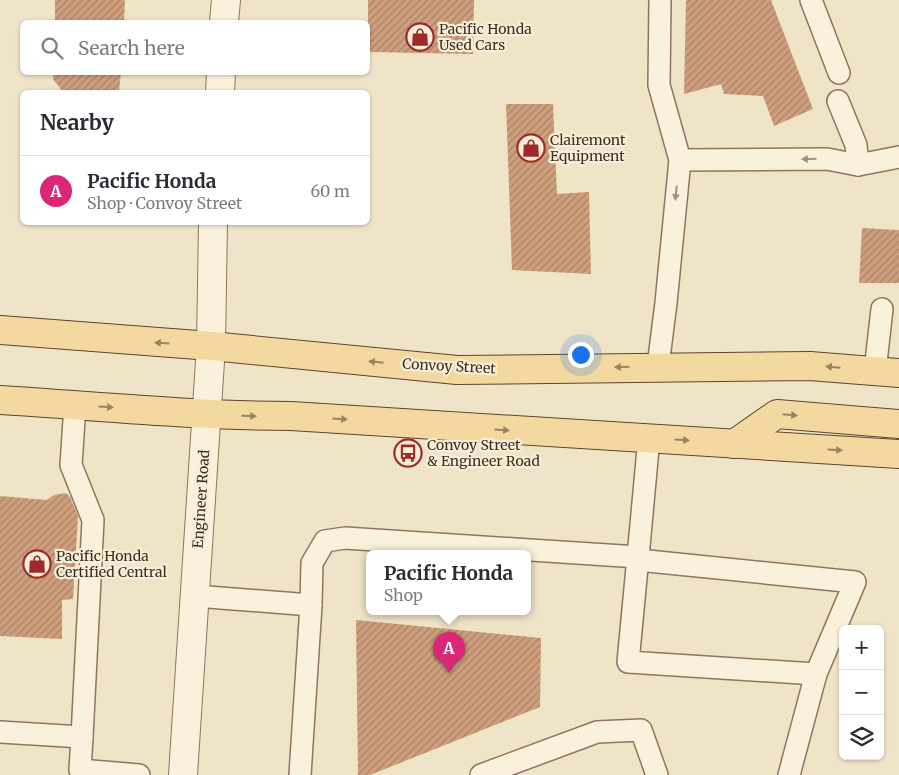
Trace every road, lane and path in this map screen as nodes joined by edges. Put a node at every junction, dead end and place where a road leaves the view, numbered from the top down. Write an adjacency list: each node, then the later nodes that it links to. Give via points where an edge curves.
1 (226, 0): 4 (street)
2 (660, 0): 10 (lane, via 659,85)
3 (811, 0): 5 (lane)
4 (224, 20)
5 (839, 73)
6 (221, 75): 7 (street)
7 (220, 90)
8 (838, 101): 11 (lane, via 856,145)
9 (899, 157): 11 (lane)
10 (680, 160): 11 (lane, one-way to 10, via 827,159); 16 (lane, one-way to 16)
11 (858, 165)
12 (213, 225): 15 (street, Engineer Road)
13 (882, 309): 17 (lane)
14 (0, 330): 15 (main road, Convoy Street, one-way to 14)
15 (211, 346): 16 (main road, Convoy Street, one-way to 15, via 457,370); 20 (street, Engineer Road)
16 (658, 366): 17 (main road, Convoy Street, one-way to 16, via 810,366)
17 (887, 372)
18 (0, 400): 19 (main road)
19 (74, 405): 20 (main road, one-way to 20); 32 (lane, via 71,465 93,520)
20 (206, 415): 22 (main road, one-way to 22, via 291,416); 28 (street, Engineer Road)
21 (899, 424): 23 (main road, one-way to 21, via 777,414)
22 (649, 438): 23 (main road, one-way to 23); 27 (lane)
23 (734, 444): 24 (main road, one-way to 24)
24 (899, 454)
25 (520, 550): 29 (lane, via 344,538 325,541 312,563)
26 (531, 551): 27 (lane)
27 (638, 558): 30 (lane, via 628,662); 30 (lane, via 855,582)
28 (195, 596): 29 (lane); 34 (street, Engineer Road)
29 (311, 605): 35 (lane)
30 (816, 674): 38 (lane)
31 (0, 732): 32 (lane)
32 (82, 737): 33 (lane, via 80,770)
33 (139, 775)
34 (183, 775)
35 (300, 775)
36 (481, 775): 37 (lane, via 597,732 641,730)
37 (657, 775)
38 (789, 775)

